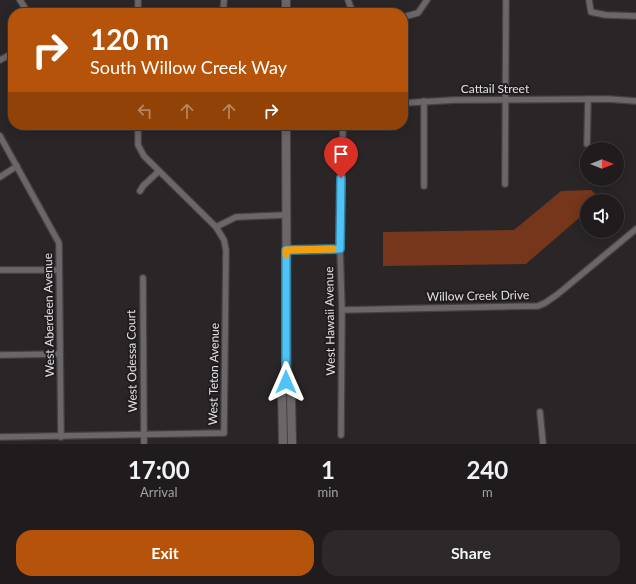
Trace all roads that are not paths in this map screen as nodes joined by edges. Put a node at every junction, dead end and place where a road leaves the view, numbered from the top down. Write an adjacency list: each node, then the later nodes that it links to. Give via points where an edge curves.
1 (427, 0): 4 (street, via 418,13)
2 (506, 0): 7 (street)
3 (589, 0): 5 (street, via 591,12)
4 (408, 16)
5 (636, 16)
6 (588, 99): 7 (street, Cattail Street); 9 (street, Cattail Street); 15 (street)
7 (506, 100): 8 (street, Cattail Street); 19 (street)
8 (424, 101): 10 (street, Cattail Street); 20 (street)
9 (636, 101)
10 (408, 103)
11 (138, 130): 17 (street, West Teton Avenue, via 138,145 144,156)
12 (286, 130): 22 (street)
13 (342, 130): 25 (street, West Hawaii Avenue)
14 (0, 136): 16 (street, West Aberdeen Avenue)
15 (587, 142)
16 (17, 166): 18 (street); 28 (street, West Aberdeen Avenue, via 59,243)
17 (159, 171): 21 (street); 23 (street, West Teton Avenue)
18 (0, 177)
19 (505, 184)
20 (424, 186)
21 (140, 191)
22 (286, 214): 23 (street, via 236,217); 26 (street)
23 (216, 227): 36 (street, West Teton Avenue, via 224,240 226,250 224,434)
24 (636, 229): 30 (street, Willow Creek Drive, via 558,294 538,306)
25 (340, 249): 26 (street); 30 (street, West Hawaii Avenue)
26 (286, 250): 33 (street)
27 (0, 270): 28 (street)
28 (59, 270): 31 (street, West Aberdeen Avenue)
29 (142, 278): 36 (street, West Odessa Court)
30 (342, 310): 35 (street, West Hawaii Avenue)
31 (60, 354): 32 (street); 38 (street, West Aberdeen Avenue)
32 (0, 355)
33 (286, 382): 40 (street, via 282,394); 41 (street, via 291,395)
34 (540, 412): 42 (street)
35 (341, 435)
36 (144, 436): 38 (street, West Teton Avenue); 39 (street, West Odessa Court)
37 (0, 438): 38 (street, West Teton Avenue)
38 (61, 438)
39 (144, 444)
40 (283, 444)
41 (292, 444)
42 (543, 444)

